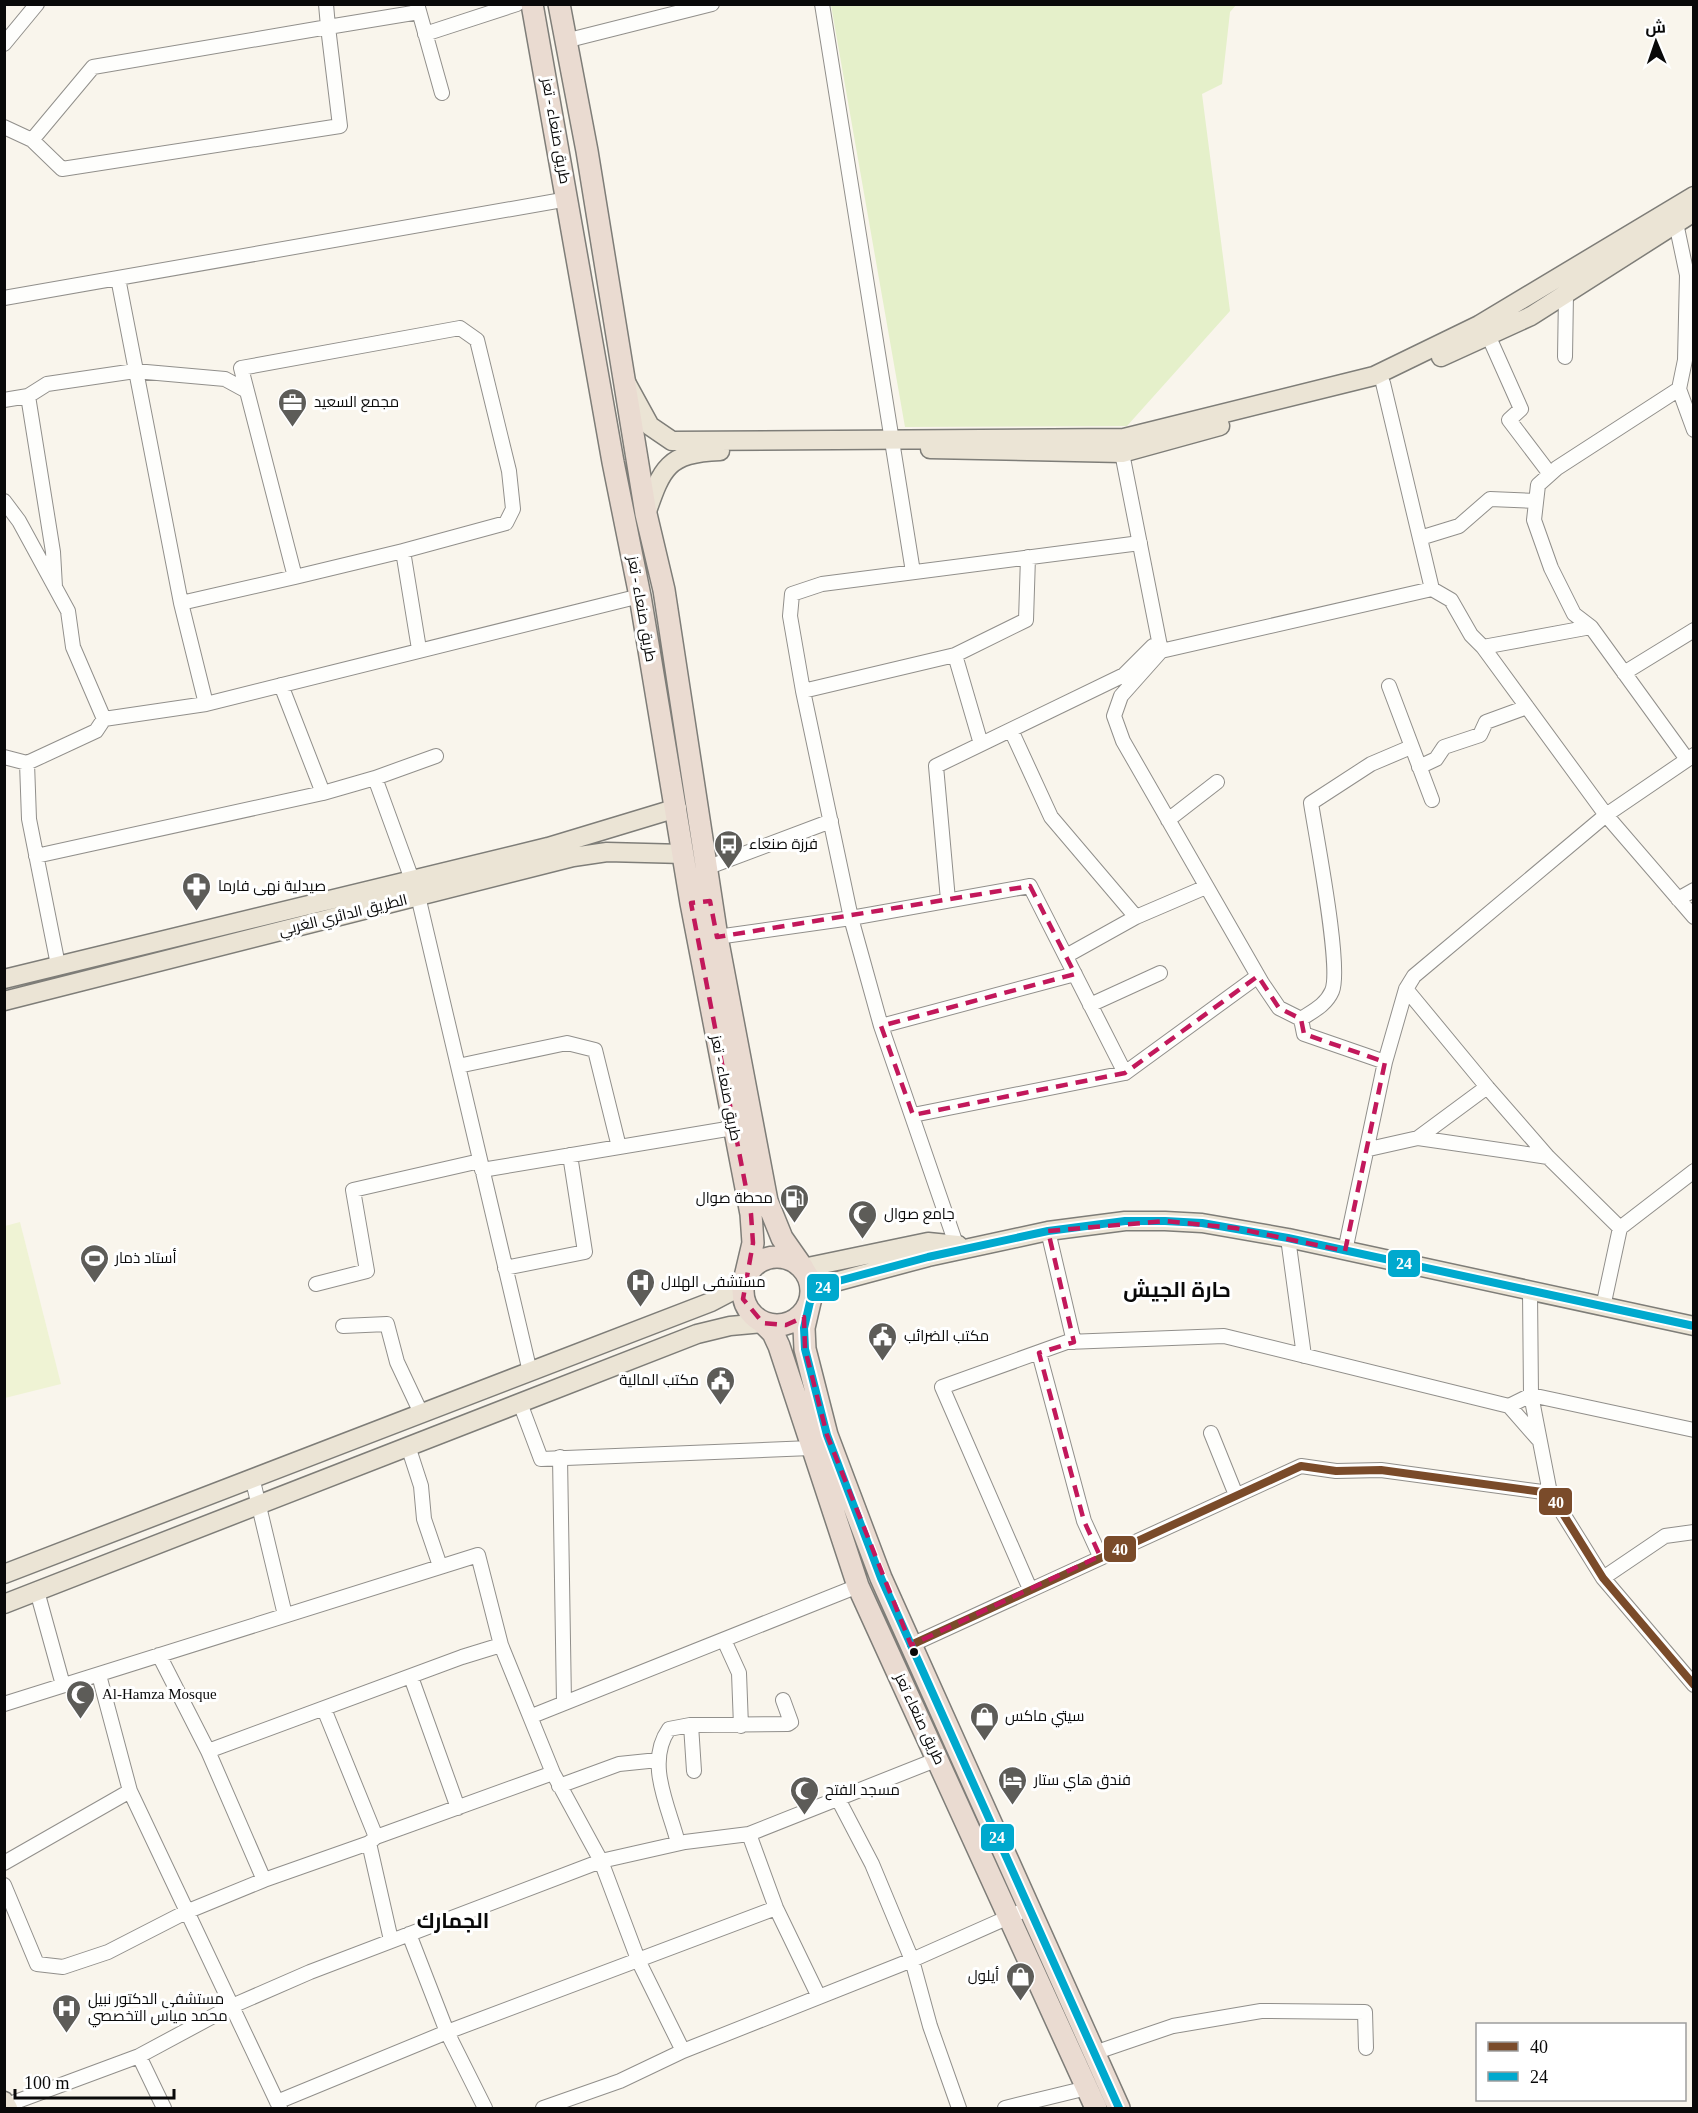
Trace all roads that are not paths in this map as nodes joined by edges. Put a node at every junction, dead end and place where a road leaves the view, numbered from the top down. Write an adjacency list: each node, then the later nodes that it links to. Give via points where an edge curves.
1 (37, 4): 12 (street)
2 (326, 4): 9 (street)
3 (517, 4): 10 (street)
4 (532, 4): 17 (highway, طريق صنعاء - تعز)
5 (559, 4): 11 (highway, طريق صنعاء - تعز)
6 (712, 4): 11 (street)
7 (822, 4): 34 (street)
8 (418, 8): 9 (street); 10 (street)
9 (328, 27): 15 (street, via 93,67); 15 (street, via 340,126 62,169)
10 (425, 34): 13 (street)
11 (565, 41): 27 (highway, طريق صنعاء - تعز)
12 (4, 44)
13 (442, 93)
14 (4, 127): 15 (street)
15 (32, 141)
16 (1694, 196): 34 (main road, via 1479,325 1374,376 1124,438)
17 (568, 199): 20 (street); 48 (highway, طريق صنعاء - تعز)
18 (1694, 212): 19 (main road)
19 (1676, 223): 21 (main road); 25 (street, via 1687,275)
20 (118, 278): 22 (street); 26 (street)
21 (1566, 294): 23 (main road); 24 (street)
22 (4, 298)
23 (1488, 336): 28 (main road); 36 (street, via 1521,409 1509,420)
24 (1565, 357)
25 (1689, 364): 29 (street)
26 (135, 371): 30 (street, via 225,379); 31 (street, via 47,384); 49 (street)
27 (623, 377): 34 (main road, via 650,426 672,441); 39 (highway, طريق صنعاء - تعز)
28 (1383, 383): 35 (main road); 40 (street)
29 (1679, 389): 33 (street); 36 (street)
30 (247, 391): 42 (street, via 242,368 460,328 477,340 509,471 513,509 506,523); 45 (street)
31 (28, 396): 32 (street); 46 (street)
32 (4, 400)
33 (1694, 430)
34 (892, 443): 35 (main road); 39 (main road, via 698,452 679,458 660,474); 44 (street)
35 (1122, 453): 41 (street)
36 (1550, 474): 38 (street, via 1538,485)
37 (4, 501): 46 (street)
38 (1536, 501): 40 (street, via 1490,499 1459,526); 50 (street, via 1534,520 1551,568 1574,614)
39 (646, 514): 82 (highway, طريق صنعاء - تعز, via 666,602)
40 (1420, 538): 47 (street)
41 (1140, 543): 43 (street); 51 (street)
42 (403, 551): 45 (street); 54 (street)
43 (1028, 557): 44 (street); 56 (street, via 1026,620)
44 (913, 573): 60 (street, via 822,584 792,594 790,615)
45 (295, 577): 49 (street)
46 (55, 587): 63 (street, via 68,611 73,647)
47 (1432, 589): 53 (street, via 1451,600 1471,635); 55 (street)
48 (640, 596): 54 (street); 76 (highway, طريق صنعاء - تعز)
49 (181, 603): 61 (street)
50 (1591, 627): 53 (street); 57 (street)
51 (1157, 629): 55 (street); 64 (street, via 1153,648 1124,675)
52 (1694, 630): 57 (street)
53 (1484, 647): 62 (street)
54 (419, 650): 58 (street)
55 (1161, 651): 78 (street, via 1121,696 1114,717 1123,741)
56 (955, 655): 60 (street); 65 (street)
57 (1624, 673): 68 (street)
58 (281, 685): 61 (street); 74 (street)
59 (1389, 686): 66 (street)
60 (803, 691): 79 (street)
61 (206, 704): 63 (street)
62 (1527, 707): 71 (street, via 1486,722 1480,735 1444,747 1437,759); 77 (street)
63 (104, 719): 70 (street, via 96,731)
64 (1011, 730): 65 (street); 90 (street, via 1051,817)
65 (981, 744): 88 (street, via 936,766)
66 (1411, 747): 71 (street); 103 (street, via 1371,764 1311,803 1334,977 1333,990 1325,1003)
67 (436, 756): 72 (street)
68 (1690, 757): 77 (street)
69 (4, 758): 70 (street)
70 (27, 763): 81 (street, via 29,819)
71 (1419, 767): 75 (street)
72 (375, 778): 74 (street); 83 (street)
73 (1217, 782): 78 (street)
74 (322, 793): 81 (street)
75 (1432, 800)
76 (677, 808): 80 (highway, طريق صنعاء - تعز); 83 (main road, الطريق الدائري الغربي, via 548,847)
77 (1606, 815): 87 (street); 100 (street, via 1414,976)
78 (1168, 820): 84 (street)
79 (831, 821): 82 (street); 92 (street)
80 (684, 854): 86 (main road, الطريق الدائري الغربي, via 607,852 573,857); 89 (highway, طريق صنعاء - تعز)
81 (36, 856): 95 (street)
82 (706, 868): 89 (highway, طريق صنعاء - تعز)
83 (413, 878): 86 (street); 95 (main road, الطريق الدائري الغربي)
84 (1206, 887): 90 (street); 98 (street)
85 (1694, 891): 87 (street)
86 (418, 896): 101 (main road, الطريق الدائري الغربي); 106 (street)
87 (1678, 899): 91 (street)
88 (948, 900): 92 (street); 94 (street, via 1030,886)
89 (701, 902): 93 (highway, طريق صنعاء - تعز); 110 (highway, طريق صنعاء - تعز)
90 (1136, 916): 94 (street)
91 (1694, 917)
92 (851, 918): 93 (street); 104 (street)
93 (717, 937): 118 (highway, طريق صنعاء - تعز)
94 (1066, 957): 97 (street)
95 (58, 965): 99 (main road, الطريق الدائري الغربي)
96 (1160, 973): 102 (street)
97 (1075, 974): 102 (street); 104 (street)
98 (1258, 976): 103 (street, via 1280,1008); 107 (street)
99 (4, 979)
100 (1406, 989): 105 (street); 108 (street)
101 (4, 1001)
102 (1090, 1005): 107 (street)
103 (1301, 1019): 105 (street, via 1304,1034)
104 (881, 1026): 109 (street)
105 (1385, 1062): 113 (street)
106 (458, 1066): 112 (street, via 567,1043 595,1050); 116 (street)
107 (1125, 1073): 109 (street)
108 (1487, 1086): 111 (street); 115 (street)
109 (913, 1115): 122 (street)
110 (733, 1128): 112 (street); 118 (highway, طريق صنعاء - تعز)
111 (1418, 1138): 113 (street); 115 (street)
112 (619, 1147): 114 (street)
113 (1369, 1149): 124 (street)
114 (570, 1155): 116 (street); 125 (street, via 585,1252)
115 (1548, 1157): 119 (street)
116 (481, 1165): 125 (street); 128 (street, via 353,1190 367,1271)
117 (1690, 1178): 119 (street)
118 (760, 1212): 126 (highway); 127 (highway)
119 (1620, 1228): 131 (street)
120 (1048, 1231): 121 (main road, via 1104,1223 1165,1221 1224,1226); 123 (main road); 135 (street)
121 (1288, 1238): 124 (main road); 137 (street)
122 (956, 1244): 123 (main road); 126 (main road, via 928,1242)
123 (981, 1246): 130 (main road, via 831,1283)
124 (1345, 1251): 129 (main road)
125 (505, 1268): 138 (street)
126 (803, 1268): 127 (highway, via 794,1261 772,1257 761,1261); 130 (highway, via 809,1278)
127 (745, 1277): 132 (highway, via 743,1299 754,1317); 138 (main road, via 732,1292 711,1302)
128 (316, 1284)
129 (1530, 1292): 131 (main road); 139 (street)
130 (810, 1302): 132 (highway, via 797,1320 786,1325); 165 (highway, طريق صنعاء تعز, via 804,1328 805,1349 827,1435)
131 (1603, 1307): 134 (main road)
132 (764, 1323): 140 (main road, via 698,1334); 147 (highway, طريق صنعاء تعز, via 779,1346)
133 (343, 1326): 142 (street, via 387,1324 397,1362)
134 (1694, 1326)
135 (1074, 1342): 136 (street); 137 (street, via 1224,1336)
136 (1039, 1353): 154 (street, via 1084,1521); 159 (street, via 942,1387)
137 (1304, 1356): 141 (street)
138 (530, 1372): 142 (main road)
139 (1531, 1395): 141 (street); 143 (street); 145 (street)
140 (520, 1403): 146 (main road); 148 (street, via 541,1459)
141 (1509, 1406): 145 (street)
142 (420, 1413): 149 (main road)
143 (1694, 1430)
144 (1211, 1433): 151 (street)
145 (1538, 1439): 150 (street)
146 (408, 1446): 152 (main road); 155 (street, via 421,1486 424,1519)
147 (811, 1448): 148 (street); 158 (highway, طريق صنعاء تعز)
148 (560, 1456): 172 (street)
149 (252, 1477): 152 (street); 156 (main road)
150 (1550, 1493): 151 (street, via 1381,1470 1336,1471 1301,1466); 157 (street)
151 (1236, 1495): 154 (street)
152 (258, 1504): 160 (main road); 162 (street)
153 (1694, 1532): 157 (street, via 1665,1536)
154 (1100, 1556): 159 (street)
155 (440, 1566): 162 (street); 164 (street, via 477,1555)
156 (4, 1574)
157 (1603, 1578): 170 (street)
158 (858, 1586): 163 (street); 179 (highway, طريق صنعاء تعز)
159 (1030, 1589): 165 (street)
160 (38, 1591): 161 (main road); 169 (street)
161 (4, 1604)
162 (285, 1615): 166 (street)
163 (724, 1640): 172 (street); 177 (street, via 739,1673)
164 (501, 1645): 168 (street); 175 (street)
165 (911, 1645): 195 (highway, طريق صنعاء تعز)
166 (159, 1655): 167 (street); 178 (street)
167 (99, 1675): 169 (street); 183 (street)
168 (411, 1677): 174 (street); 185 (street)
169 (63, 1685): 173 (street)
170 (1694, 1685)
171 (783, 1700): 177 (street, via 790,1722)
172 (564, 1703): 175 (street)
173 (4, 1704)
174 (324, 1709): 178 (street); 187 (street)
175 (532, 1716): 182 (street)
176 (691, 1725): 177 (street); 180 (street, via 669,1729 660,1741); 181 (street)
177 (741, 1726)
178 (208, 1751): 191 (street)
179 (938, 1759): 184 (street); 195 (highway, طريق صنعاء تعز)
180 (658, 1760): 182 (street, via 619,1764); 188 (street)
181 (694, 1771)
182 (556, 1780): 185 (street); 189 (street)
183 (130, 1791): 190 (street); 194 (street)
184 (837, 1797): 186 (street); 198 (street, via 873,1864)
185 (458, 1808): 187 (street)
186 (749, 1834): 188 (street); 193 (street)
187 (373, 1840): 191 (street); 197 (street)
188 (678, 1843): 189 (street)
189 (600, 1862): 196 (street); 199 (street)
190 (4, 1863)
191 (264, 1880): 194 (street)
192 (4, 1886): 194 (street, via 37,1964 63,1967 108,1952)
193 (776, 1908): 199 (street); 200 (street)
194 (186, 1912): 201 (street)
195 (1020, 1913): 198 (street); 205 (highway, طريق صنعاء تعز); 207 (highway, طريق صنعاء تعز)
196 (409, 1934): 197 (street); 202 (street)
197 (391, 1940): 201 (street)
198 (912, 1960): 200 (street); 213 (street)
199 (639, 1962): 202 (street); 204 (street)
200 (819, 1997): 204 (street)
201 (232, 2006): 206 (street); 209 (street)
202 (447, 2032): 209 (street); 211 (street)
203 (1366, 2048): 205 (street, via 1365,2012 1261,2011 1173,2026)
204 (683, 2051): 212 (street, via 620,2081)
205 (1094, 2053): 216 (highway, طريق صنعاء تعز)
206 (139, 2056): 208 (street); 210 (street)
207 (1087, 2088): 214 (street); 215 (highway, طريق صنعاء تعز)
208 (6, 2105)
209 (278, 2105)
210 (164, 2109)
211 (485, 2109)
212 (543, 2109)
213 (959, 2109)
214 (1005, 2109)
215 (1096, 2109)
216 (1119, 2109)

